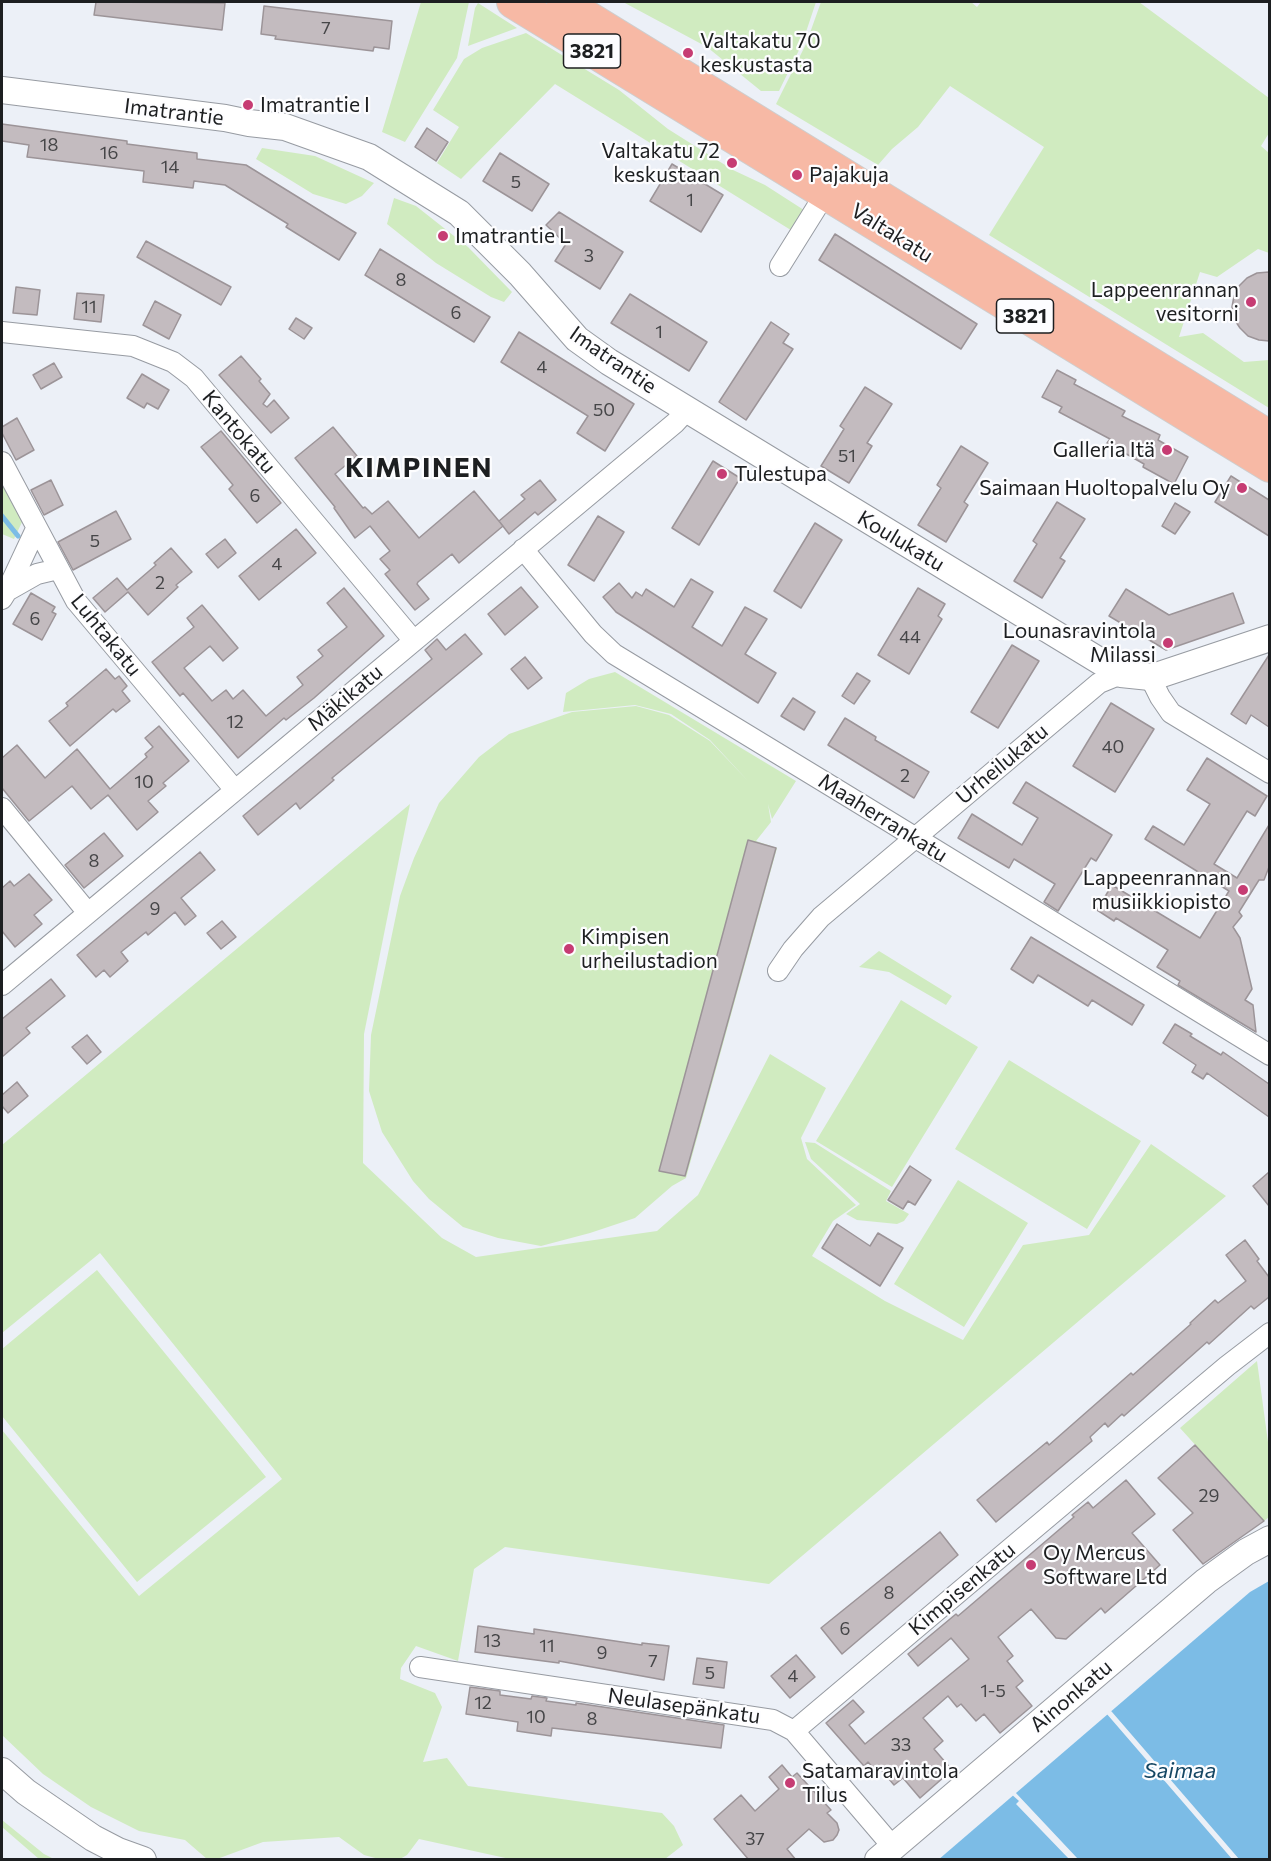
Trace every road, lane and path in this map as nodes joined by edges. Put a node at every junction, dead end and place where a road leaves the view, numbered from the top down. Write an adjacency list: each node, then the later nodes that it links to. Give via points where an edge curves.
1 (513, 2): 4 (main road, Valtakatu / 3821)
2 (563, 2): 4 (main road, Valtakatu / 3821)
3 (2, 90): 7 (street, Imatrantie, via 285,127 369,157 459,213 578,339)
4 (833, 182): 5 (street); 8 (main road, Valtakatu / 3821); 10 (main road, Valtakatu / 3821)
5 (780, 266)
6 (2, 332): 16 (street, Kantokatu, via 133,346 173,362 194,378)
7 (684, 409): 12 (street, Mäkikatu, via 675,423); 17 (street, Koulukatu)
8 (1269, 437)
9 (2, 462): 11 (street, Luhtakatu)
10 (1269, 466)
11 (36, 529): 13 (street, Luhtakatu); 14 (street)
12 (523, 549): 16 (street, Mäkikatu); 22 (street, Maaherrankatu, via 614,654)
13 (58, 568): 14 (street, via 37,574); 20 (street, Luhtakatu, via 76,601)
14 (4, 595)
15 (1269, 638): 18 (street)
16 (414, 641): 20 (street, Mäkikatu)
17 (1121, 674): 18 (street); 22 (street, Urheilukatu, via 1099,683)
18 (1150, 677): 19 (street, via 1171,713)
19 (1269, 773)
20 (235, 790): 23 (street, Mäkikatu)
21 (2, 808): 23 (street)
22 (915, 838): 24 (street, Urheilukatu, via 821,917); 26 (street, Maaherrankatu)
23 (88, 913): 25 (street, Mäkikatu)
24 (778, 971)
25 (2, 985)
26 (1269, 1056)
27 (1269, 1333): 30 (street, Kimpisenkatu)
28 (1269, 1539): 32 (street, Ainonkatu, via 1206,1581)
29 (420, 1667): 30 (street, Neulasepänkatu, via 772,1720)
30 (794, 1731): 32 (street, Neulasepänkatu)
31 (2, 1771): 33 (street, via 93,1838)
32 (886, 1853)
33 (143, 1860)

